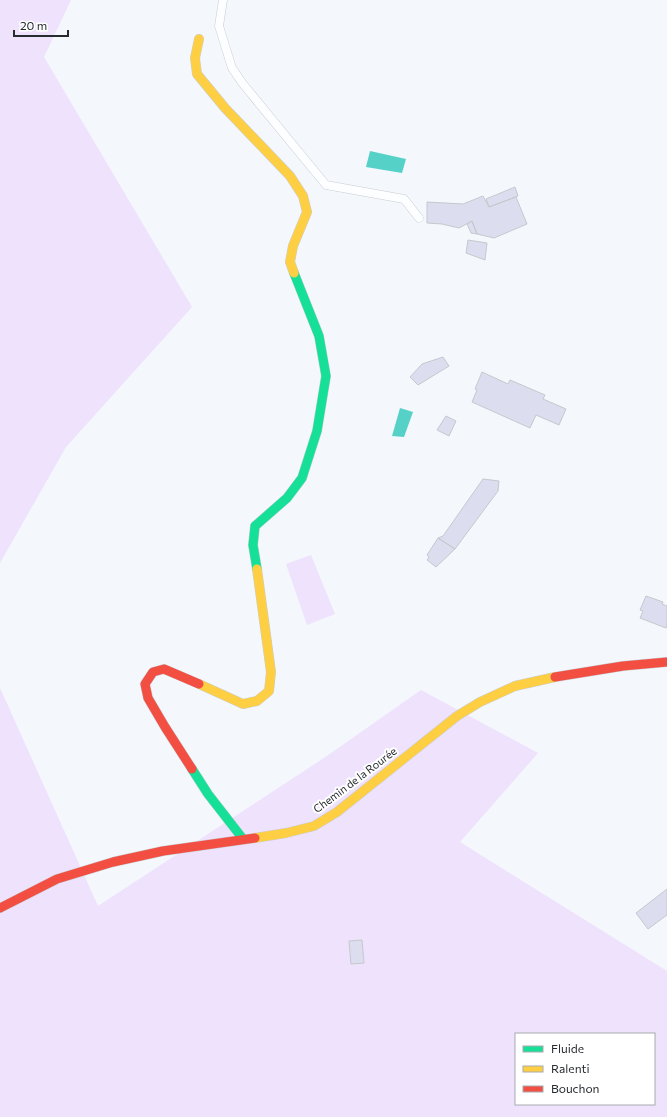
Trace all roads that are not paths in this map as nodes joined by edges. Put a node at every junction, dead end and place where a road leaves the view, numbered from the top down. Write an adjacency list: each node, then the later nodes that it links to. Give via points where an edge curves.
1 (223, 0): 3 (lane, via 219,26 232,68 242,84 326,185 404,199)
2 (199, 39): 5 (street, via 195,58 197,74 225,108 290,176 303,196 307,212 293,246 290,262 319,336 326,376 317,432 302,478 287,498 255,526 253,545 271,672 269,690 257,701 242,704 164,669 153,672 145,684 148,698 165,727 208,794)
3 (419, 218)
4 (667, 662): 5 (street, Chemin de la Rourée, via 562,675 515,686 457,716 337,812 314,826)
5 (243, 839): 6 (street, Chemin de la Rourée, via 163,851 113,862 57,880)
6 (0, 908)

